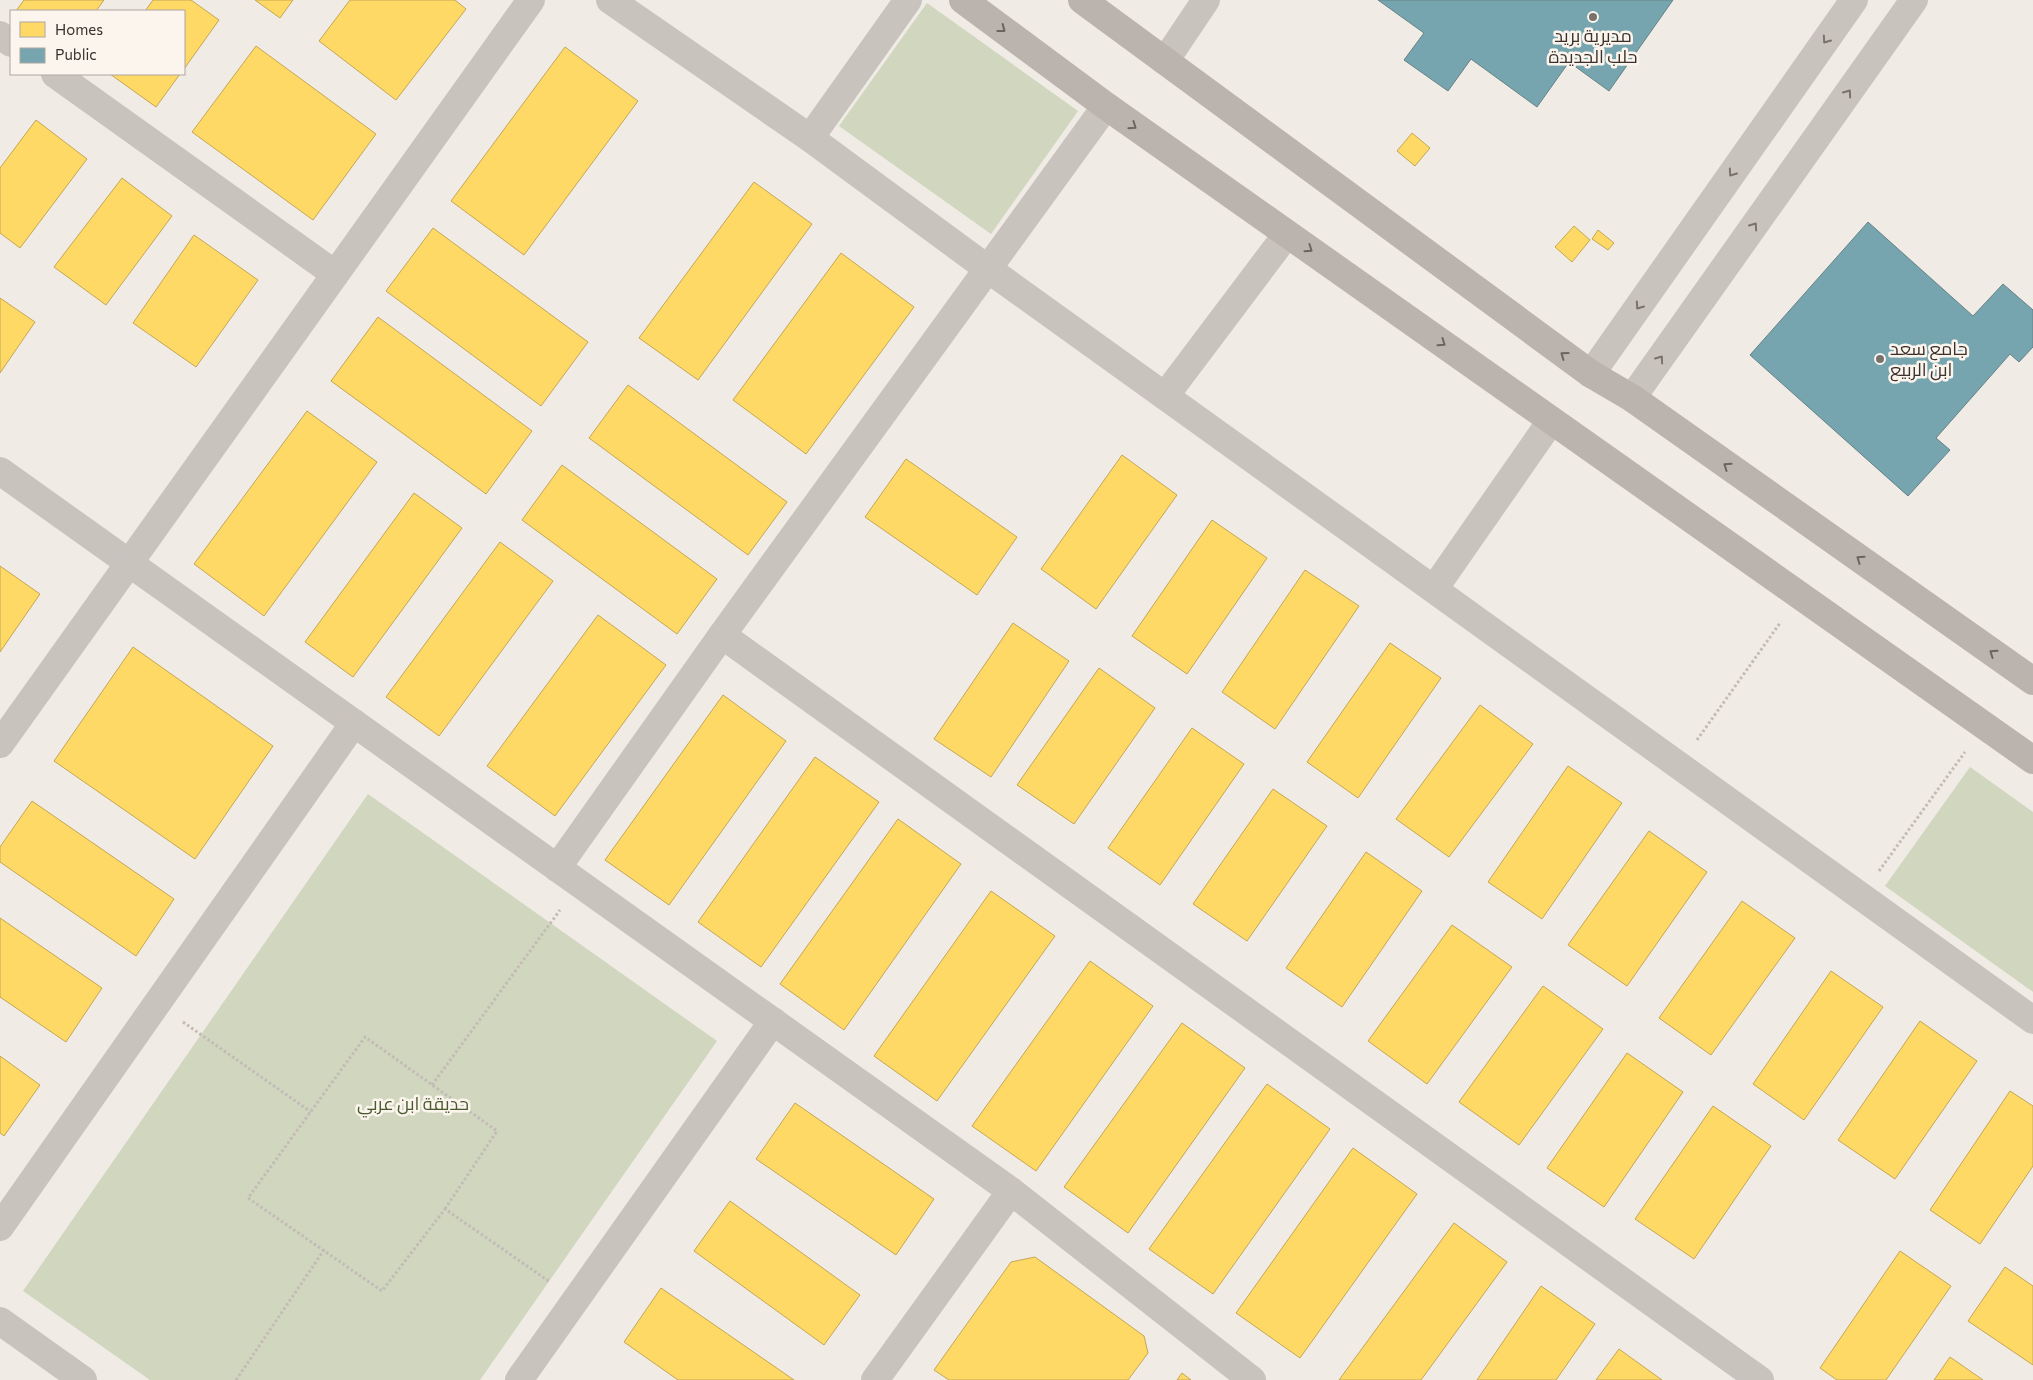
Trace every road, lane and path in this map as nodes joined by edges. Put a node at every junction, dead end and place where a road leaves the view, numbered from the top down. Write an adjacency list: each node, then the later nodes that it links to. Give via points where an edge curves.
1 (531, 0): 15 (street)
2 (610, 0): 12 (street)
3 (908, 0): 12 (street)
4 (963, 0): 11 (street, one-way to 11)
5 (1082, 0): 9 (street)
6 (1206, 0): 9 (street)
7 (1854, 0): 16 (street, one-way to 16)
8 (1914, 0): 18 (street, one-way to 8)
9 (1165, 61): 16 (street, one-way to 9)
10 (56, 75): 15 (street)
11 (1106, 106): 13 (street, one-way to 13); 14 (street)
12 (810, 138): 14 (street)
13 (1287, 234): 17 (street); 19 (street, one-way to 19)
14 (988, 269): 17 (street); 24 (street)
15 (334, 274): 21 (street)
16 (1590, 374): 18 (street)
17 (1165, 396): 22 (street)
18 (1632, 398): 25 (street, one-way to 18)
19 (1552, 421): 22 (street); 23 (street)
20 (0, 470): 21 (street)
21 (129, 563): 26 (street); 28 (street)
22 (1434, 590): 30 (street)
23 (1800, 596): 27 (street); 30 (path)
24 (722, 635): 31 (street); 50 (street)
25 (2033, 681)
26 (354, 723): 31 (street); 41 (street)
27 (1984, 725): 29 (street); 32 (path)
28 (0, 744)
29 (2033, 760)
30 (1678, 766): 32 (street)
31 (557, 868): 35 (street)
32 (1861, 897): 34 (street)
33 (550, 924): 37 (path)
34 (2033, 1020)
35 (773, 1021): 39 (street); 47 (street)
36 (201, 1035): 38 (path)
37 (432, 1085): 38 (path, via 365,1038); 40 (path, via 496,1131)
38 (311, 1112): 42 (path, via 248,1198)
39 (1011, 1191): 48 (street); 49 (street)
40 (445, 1209): 42 (path, via 382,1291); 43 (path)
41 (0, 1226)
42 (324, 1250): 46 (path)
43 (549, 1281)
44 (0, 1321): 45 (street)
45 (83, 1380)
46 (236, 1380)
47 (518, 1380)
48 (874, 1380)
49 (1252, 1380)
50 (1760, 1380)

